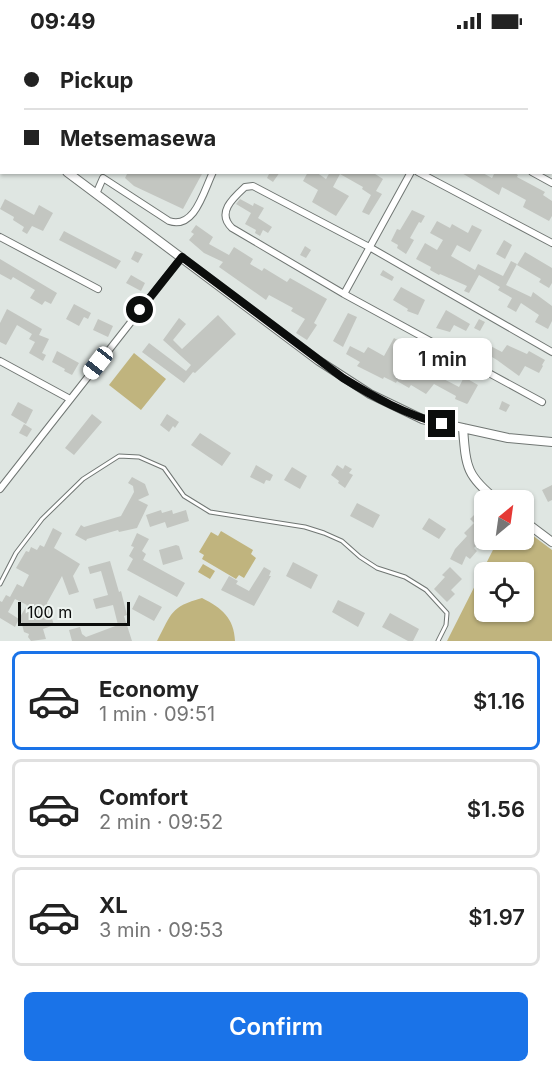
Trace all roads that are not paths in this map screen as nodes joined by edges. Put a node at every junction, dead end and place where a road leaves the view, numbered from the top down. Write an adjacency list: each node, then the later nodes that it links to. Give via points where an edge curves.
1 (70, 174): 8 (street)
2 (212, 174): 6 (street, via 190,217 178,223 169,221)
3 (410, 174): 11 (street)
4 (422, 174): 10 (street)
5 (536, 174): 7 (street)
6 (104, 176): 8 (street)
7 (552, 183)
8 (96, 194): 12 (street)
9 (0, 237): 13 (street)
10 (552, 243)
11 (370, 248): 14 (street); 14 (street, via 253,186 245,187 228,204 225,214 232,228); 15 (street)
12 (182, 257): 17 (street); 19 (street, via 370,394 422,419)
13 (98, 289)
14 (344, 294): 18 (street)
15 (552, 352)
16 (0, 362): 17 (street)
17 (70, 399): 21 (street)
18 (542, 402)
19 (463, 428): 20 (street); 22 (street, via 469,472)
20 (552, 442)
21 (0, 489)
22 (484, 490)
23 (534, 528): 24 (street)
24 (552, 542)
25 (0, 581): 26 (lane, via 42,519 82,480 119,456 139,457 164,468 184,496 210,512 324,533 342,541 377,568 405,577 426,590 447,613)
26 (438, 641)

